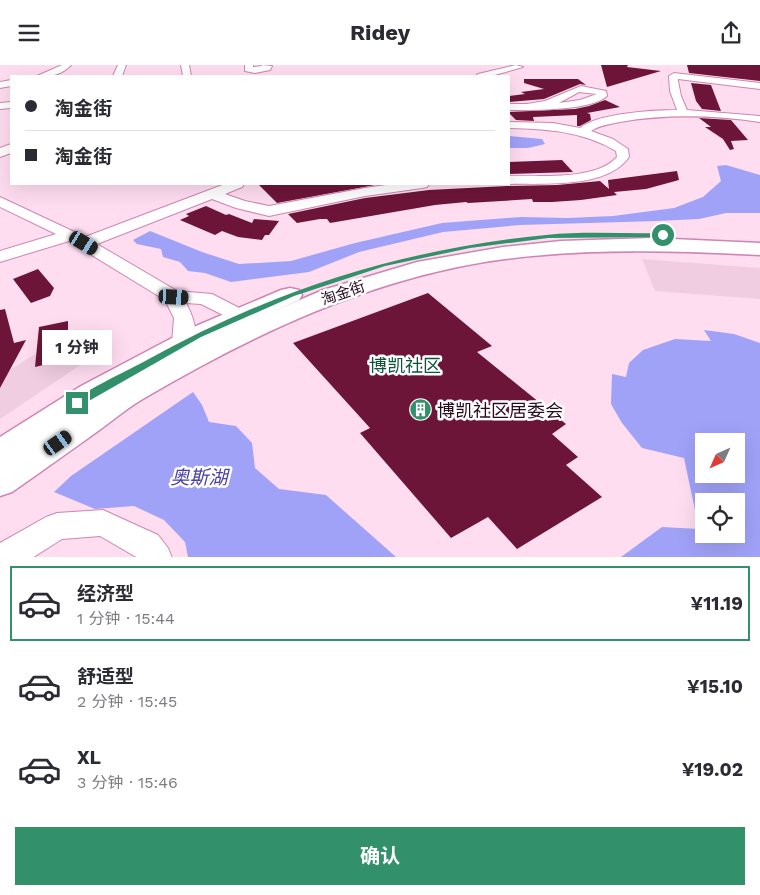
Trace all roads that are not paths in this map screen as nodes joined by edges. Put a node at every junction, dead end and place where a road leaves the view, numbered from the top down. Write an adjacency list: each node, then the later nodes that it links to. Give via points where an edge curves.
1 (67, 65): 5 (street)
2 (249, 65): 3 (street, via 248,69 256,70 267,68)
3 (265, 65)
4 (519, 67): 6 (street)
5 (45, 75)
6 (485, 75)
7 (739, 83): 8 (street); 9 (street); 12 (street, via 674,76 674,90)
8 (760, 86)
9 (745, 95)
10 (531, 106): 10 (street, via 594,100 602,93 574,89 554,101); 11 (street)
11 (510, 107)
12 (684, 113): 13 (street); 15 (street, via 628,117 589,126)
13 (756, 119)
14 (510, 125): 15 (street)
15 (584, 131): 16 (street, via 611,141 622,149 623,157 613,168 558,179)
16 (510, 179)
17 (234, 185): 19 (street)
18 (415, 185): 19 (street, via 269,211)
19 (210, 193): 21 (street)
20 (0, 201): 21 (street)
21 (78, 239): 24 (street); 25 (street)
22 (760, 240): 26 (street, 淘金街, via 712,236 566,236 470,246 383,264 291,294)
23 (760, 249): 27 (street, 淘金街, via 651,244 503,253 417,269)
24 (0, 257)
25 (174, 297): 26 (street, via 205,298); 28 (street, via 184,318)
26 (240, 316): 27 (street, 淘金街)
27 (224, 333): 28 (street, 淘金街); 30 (street, 淘金街)
28 (183, 343): 29 (street, 淘金街, via 92,393)
29 (0, 453)
30 (0, 482)
31 (3, 557): 32 (street, via 57,526 103,523 147,545)
32 (157, 557)

